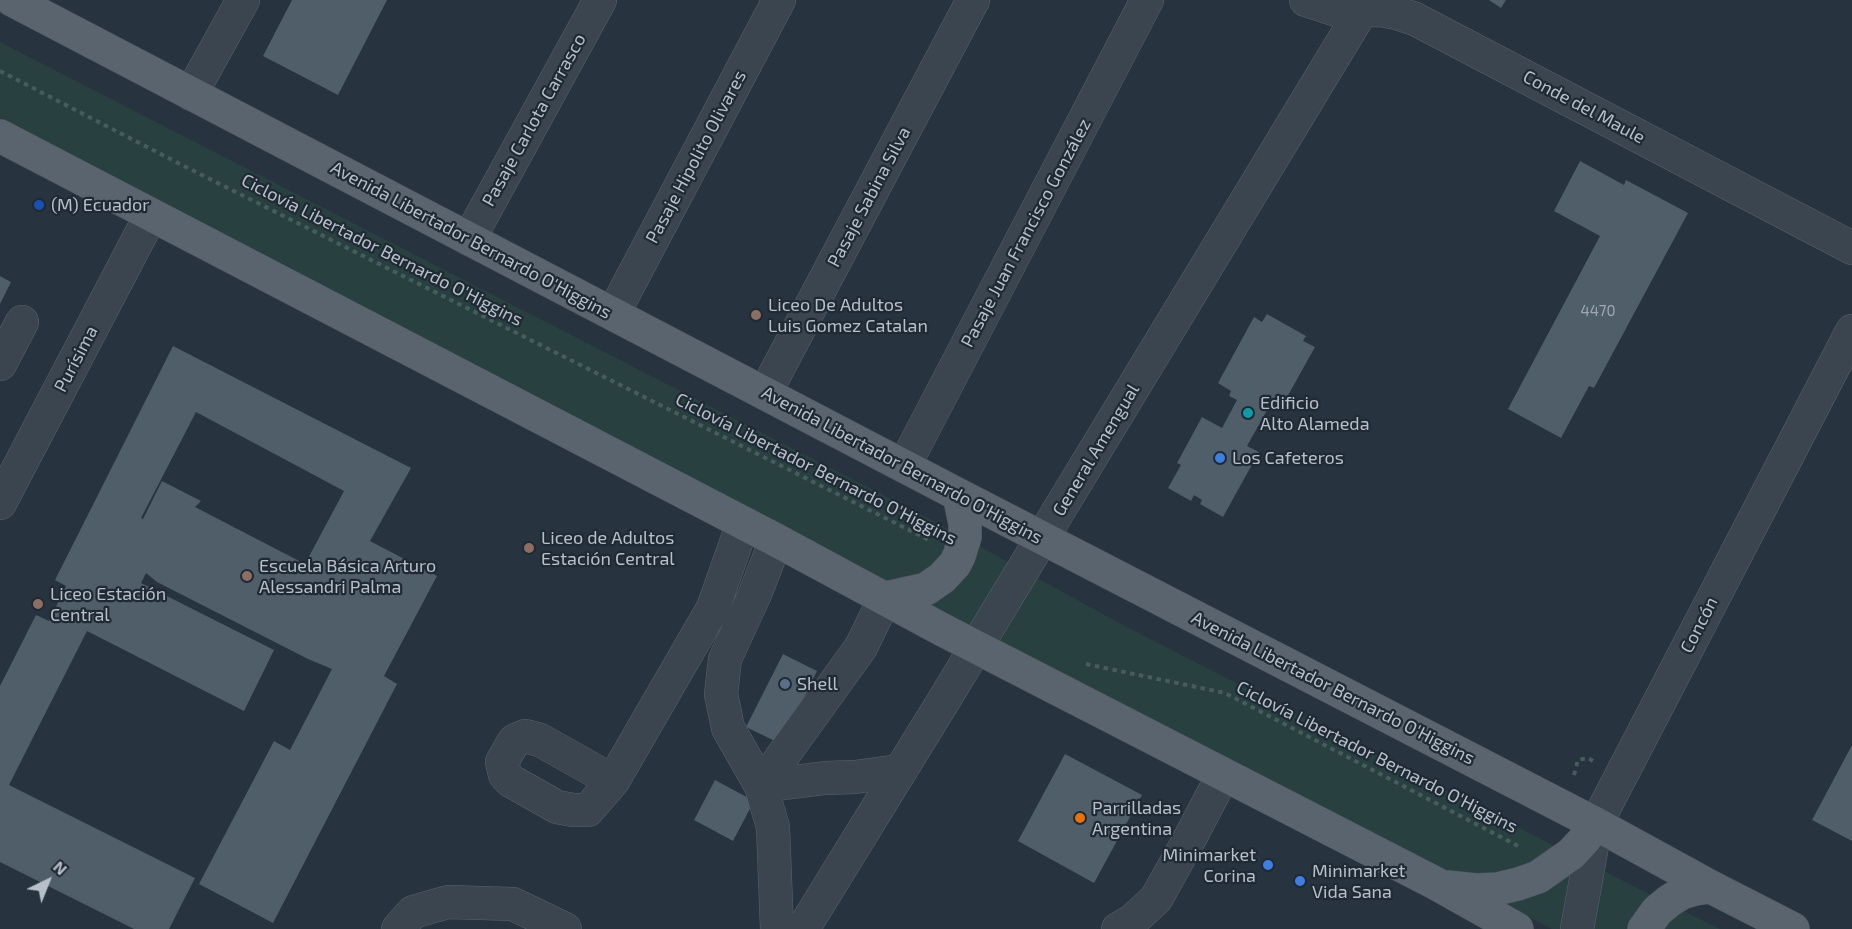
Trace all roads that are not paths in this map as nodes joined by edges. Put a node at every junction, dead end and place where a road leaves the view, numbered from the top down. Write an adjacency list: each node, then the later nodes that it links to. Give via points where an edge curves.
1 (12, 0): 9 (main road, Avenida Libertador Bernardo O'Higgins)
2 (243, 0): 9 (street)
3 (600, 0): 12 (street, Pasaje Carlota Carrasco)
4 (779, 0): 14 (street, Pasaje Hipolito Olivares)
5 (973, 0): 18 (street, Pasaje Sabina Silva)
6 (1147, 0): 19 (street, Pasaje Juan Francisco González)
7 (1306, 0): 8 (street, Conde del Maule, via 1332,9)
8 (1364, 5): 13 (street, Conde del Maule, via 1415,19); 23 (street, General Amengual)
9 (191, 94): 12 (main road, Avenida Libertador Bernardo O'Higgins)
10 (0, 136): 11 (main road)
11 (151, 215): 21 (street, Purísima); 22 (main road)
12 (469, 239): 14 (main road, Avenida Libertador Bernardo O'Higgins)
13 (1852, 248)
14 (613, 314): 18 (main road, Avenida Libertador Bernardo O'Higgins)
15 (22, 322): 17 (street)
16 (1852, 331): 31 (street, Concón)
17 (0, 364)
18 (765, 393): 19 (main road, Avenida Libertador Bernardo O'Higgins)
19 (904, 466): 20 (main road, Avenida Libertador Bernardo O'Higgins)
20 (959, 495): 23 (main road, Avenida Libertador Bernardo O'Higgins); 25 (main road, via 964,537 959,556 948,572 916,592)
21 (0, 503)
22 (743, 523): 24 (main road); 29 (street, via 713,608)
23 (1042, 538): 26 (street, General Amengual); 31 (main road, Avenida Libertador Bernardo O'Higgins)
24 (776, 540): 25 (main road); 30 (street, via 725,659 721,694 728,728)
25 (885, 598): 26 (main road); 30 (street, via 861,647)
26 (976, 647): 27 (street, General Amengual); 28 (main road)
27 (899, 771): 30 (street); 37 (street, General Amengual)
28 (1223, 775): 32 (main road); 38 (street, via 1156,899)
29 (613, 781)
30 (761, 786): 36 (street, via 773,828)
31 (1596, 824): 32 (main road, via 1571,854 1538,877 1497,889 1455,889); 33 (main road, Avenida Libertador Bernardo O'Higgins); 40 (street, Concón)
32 (1435, 883): 39 (main road)
33 (1711, 887): 41 (main road, via 1682,893 1668,901); 42 (main road, Avenida Libertador Bernardo O'Higgins)
34 (398, 929): 35 (street, via 413,912 448,902 513,904)
35 (565, 929)
36 (777, 929)
37 (803, 929)
38 (1118, 929)
39 (1517, 929)
40 (1577, 929)
41 (1644, 929)
42 (1792, 929)

